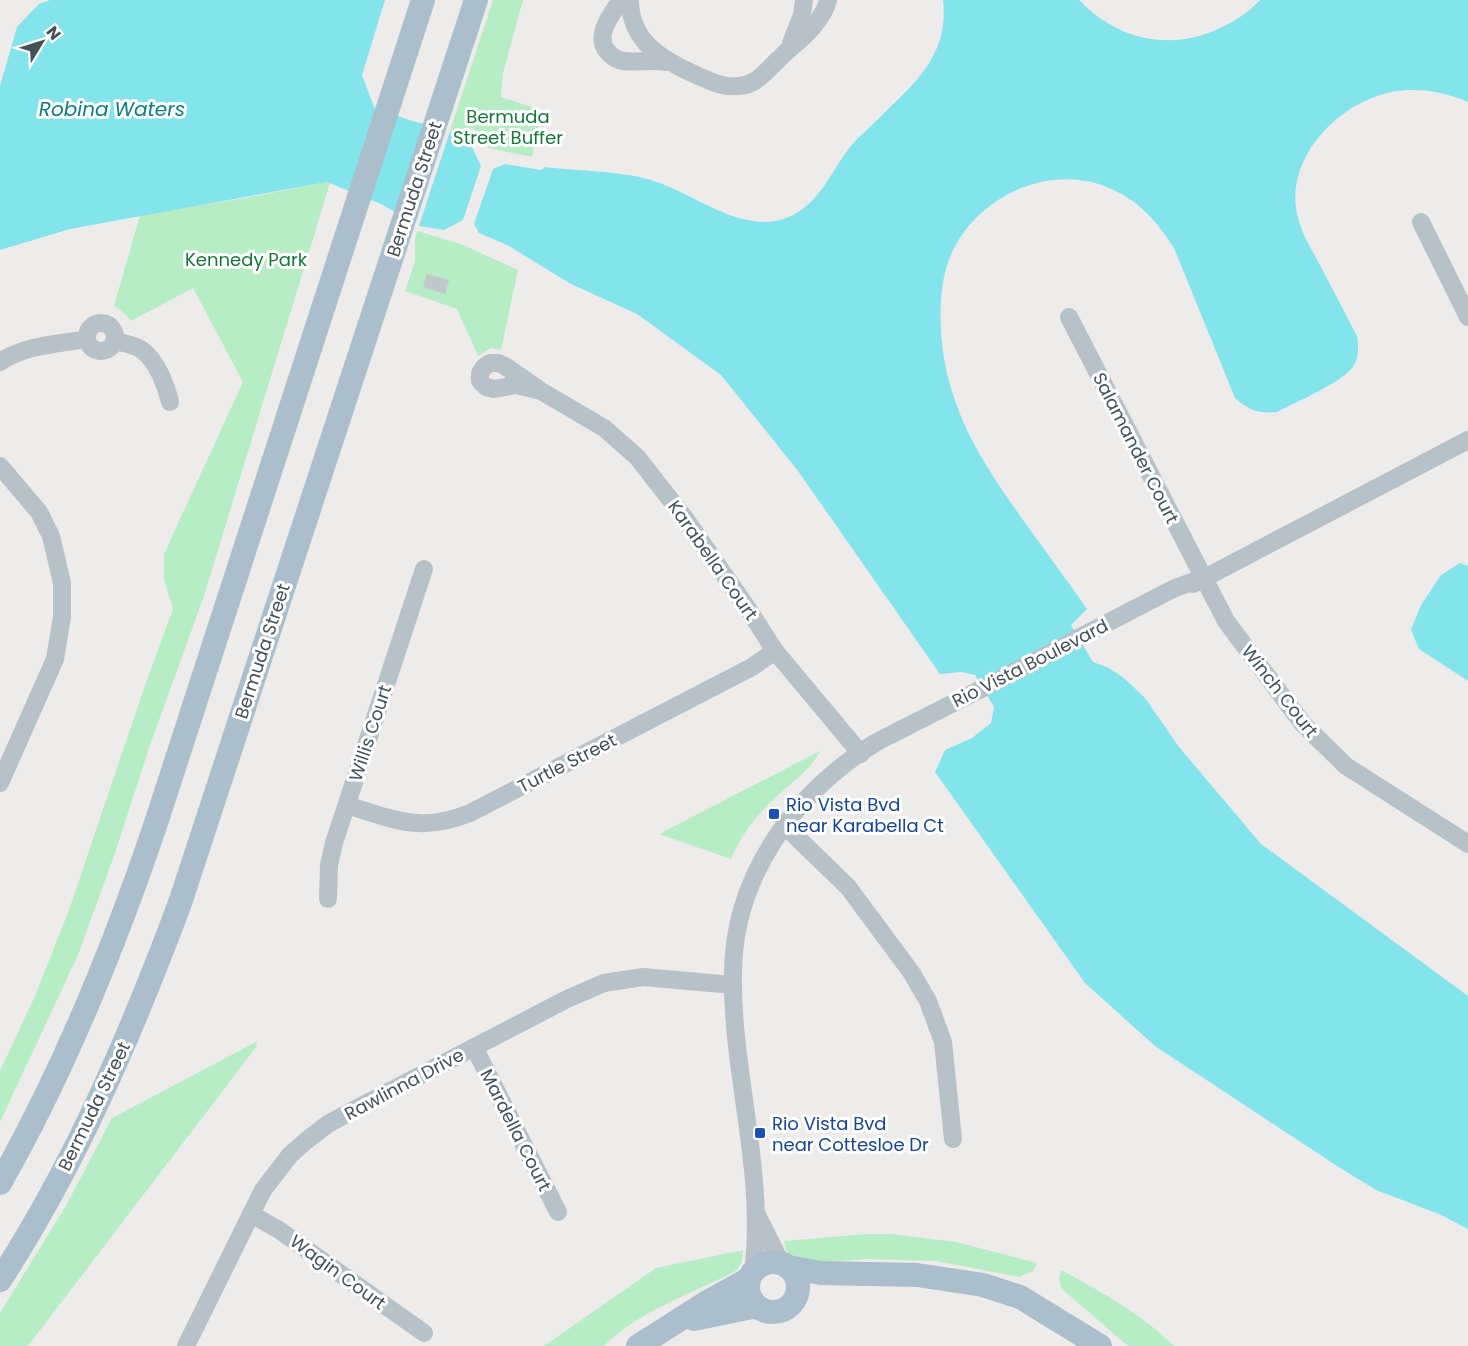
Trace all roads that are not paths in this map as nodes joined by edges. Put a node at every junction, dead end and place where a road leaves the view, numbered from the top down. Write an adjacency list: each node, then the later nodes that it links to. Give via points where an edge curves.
1 (423, 0): 31 (main road, via 116,938 69,1050)
2 (476, 0): 38 (main road, Bermuda Street, via 161,955 86,1129)
3 (621, 0): 9 (street, via 602,40)
4 (630, 0): 7 (street)
5 (804, 0): 8 (street, via 793,42)
6 (828, 0): 8 (street, via 812,28)
7 (641, 37): 9 (street, via 636,53); 10 (street, via 655,54)
8 (785, 52): 10 (street, via 756,80 737,86 712,82)
9 (616, 59): 10 (street)
10 (670, 63)
11 (1421, 222): 13 (street)
12 (1069, 317): 20 (street, Salamander Court)
13 (1468, 317)
14 (0, 362): 16 (street, via 31,348 87,339 100,351 114,341 147,355 165,384)
15 (541, 391): 21 (street, Karabella Court, via 604,428 638,457)
16 (170, 402)
17 (1468, 440): 20 (street, Rio Vista Boulevard)
18 (0, 466): 23 (street, via 39,512 51,536 62,584 62,617 55,659)
19 (424, 569): 24 (street, Willis Court)
20 (1203, 578): 22 (street, Rio Vista Boulevard, via 1178,594 875,743); 26 (street, Winch Court, via 1226,621 1303,724 1346,766)
21 (775, 651): 22 (street, Karabella Court); 24 (street, Turtle Street, via 752,667 452,820 417,824)
22 (861, 754): 25 (street, Rio Vista Boulevard, via 817,786)
23 (0, 783)
24 (347, 805): 27 (street, Willis Court, via 329,865)
25 (784, 825): 28 (street, Rio Vista Boulevard, via 768,847 743,906 734,944); 30 (street, via 848,887 928,1001 943,1042)
26 (1468, 844)
27 (328, 899)
28 (733, 984): 29 (street, Rawlinna Drive, via 643,977 604,983); 34 (street, Rio Vista Boulevard)
29 (474, 1047): 32 (street, Mardella Court); 33 (street, Rawlinna Drive, via 321,1129 290,1155)
30 (953, 1139)
31 (0, 1183)
32 (558, 1212)
33 (251, 1214): 42 (street, Wagin Court); 43 (street, Rawlinna Drive)
34 (757, 1215): 35 (street, Rio Vista Boulevard); 37 (street, Rio Vista Boulevard)
35 (785, 1265): 36 (main road, via 821,1273); 37 (main road, via 766,1263); 39 (main road, via 797,1280)
36 (866, 1274): 39 (main road); 45 (main road, via 940,1278 1000,1290 1020,1297)
37 (751, 1275): 40 (main road, via 749,1293); 41 (main road)
38 (0, 1280)
39 (796, 1296): 40 (main road, via 789,1306 777,1312)
40 (757, 1306): 41 (main road)
41 (673, 1324): 44 (main road)
42 (424, 1333)
43 (186, 1346)
44 (638, 1346)
45 (1100, 1346)

